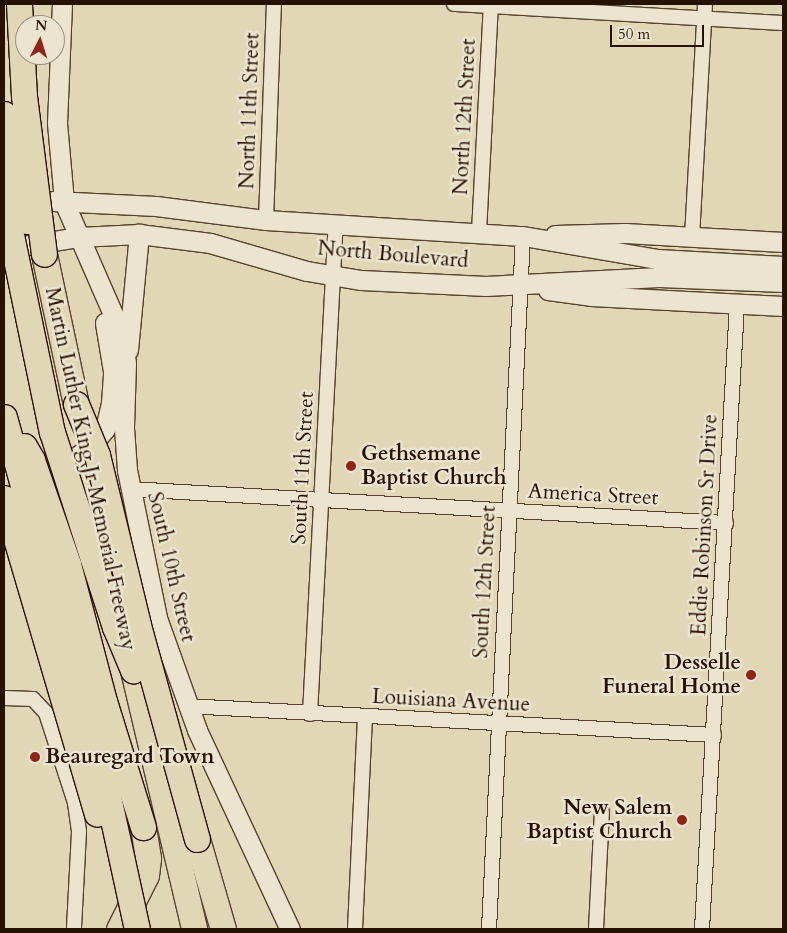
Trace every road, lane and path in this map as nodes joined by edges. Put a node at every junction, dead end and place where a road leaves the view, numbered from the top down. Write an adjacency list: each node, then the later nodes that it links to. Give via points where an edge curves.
1 (19, 4): 21 (highway, Martin Luther King Jr Memorial Freeway, bridge, via 24,96)
2 (62, 4): 11 (main road, South 10th Street, via 57,123)
3 (274, 4): 12 (street, North 11th Street)
4 (454, 4): 6 (street)
5 (705, 4): 7 (street)
6 (491, 5): 7 (street); 14 (street, North 12th Street)
7 (705, 20): 8 (street); 18 (street)
8 (783, 23)
9 (4, 114): 21 (highway, bridge, via 22,212)
10 (4, 200): 11 (main road, North Boulevard); 42 (highway, bridge, via 52,432 115,627)
11 (64, 202): 12 (main road, North Boulevard, via 156,206); 17 (main road, South 10th Street)
12 (266, 220): 13 (main road, North Boulevard)
13 (336, 224): 14 (main road, North Boulevard); 24 (street, South 11th Street)
14 (479, 232): 16 (main road, North Boulevard)
15 (139, 234): 17 (main road, North Boulevard); 24 (main road, North Boulevard, via 210,243); 30 (main road)
16 (524, 236): 18 (main road, via 624,233); 23 (main road, North Boulevard); 26 (street, South 12th Street)
17 (79, 237): 20 (main road, North Boulevard); 27 (main road, South 10th Street)
18 (692, 237): 19 (main road)
19 (783, 242)
20 (4, 249)
21 (44, 254): 31 (highway, Martin Luther King Jr Memorial Freeway)
22 (783, 266): 23 (main road, North Boulevard)
23 (659, 268): 25 (main road, North Boulevard); 26 (main road, North Boulevard)
24 (333, 276): 26 (main road, North Boulevard); 38 (street, South 11th Street)
25 (783, 282)
26 (520, 286): 28 (main road, via 591,296); 40 (street, South 12th Street)
27 (109, 303): 30 (main road, South 10th Street, via 122,336); 35 (main road, via 103,317 112,358 112,403 105,429)
28 (737, 304): 29 (main road); 41 (street, Eddie Robinson Sr Drive)
29 (783, 306)
30 (126, 363): 34 (main road, South 10th Street)
31 (76, 404): 42 (highway, Martin Luther King Jr Memorial Freeway, bridge); 56 (highway, bridge, via 99,464 138,625)
32 (4, 412): 53 (highway, bridge, via 32,460 57,532 143,827 148,858 146,875)
33 (4, 417): 50 (highway, bridge, via 104,778)
34 (124, 440): 35 (main road); 36 (main road, South 10th Street)
35 (89, 448): 39 (main road)
36 (130, 489): 38 (street, America Street); 44 (main road, South 10th Street, via 157,618)
37 (4, 498): 50 (highway, bridge, via 103,835)
38 (321, 500): 40 (street, America Street); 45 (street, South 11th Street)
39 (4, 507)
40 (508, 510): 41 (street, America Street); 47 (street, South 12th Street)
41 (726, 523): 48 (street, Eddie Robinson Sr Drive)
42 (133, 670): 55 (highway, Martin Luther King Jr Memorial Freeway)
43 (4, 698): 52 (street, via 32,700 50,719 78,818)
44 (187, 706): 45 (street, Louisiana Avenue); 57 (main road, South 10th Street)
45 (310, 714): 46 (street, Louisiana Avenue)
46 (365, 717): 47 (street, Louisiana Avenue); 51 (street)
47 (499, 724): 48 (street, Louisiana Avenue); 58 (street, South 12th Street)
48 (714, 736): 60 (street, Eddie Robinson Sr Drive)
49 (602, 812): 59 (street)
50 (130, 894): 54 (highway, bridge)
51 (353, 928)
52 (74, 929)
53 (119, 929)
54 (136, 929)
55 (194, 929)
56 (223, 929)
57 (290, 929)
58 (489, 929)
59 (596, 929)
60 (702, 929)

